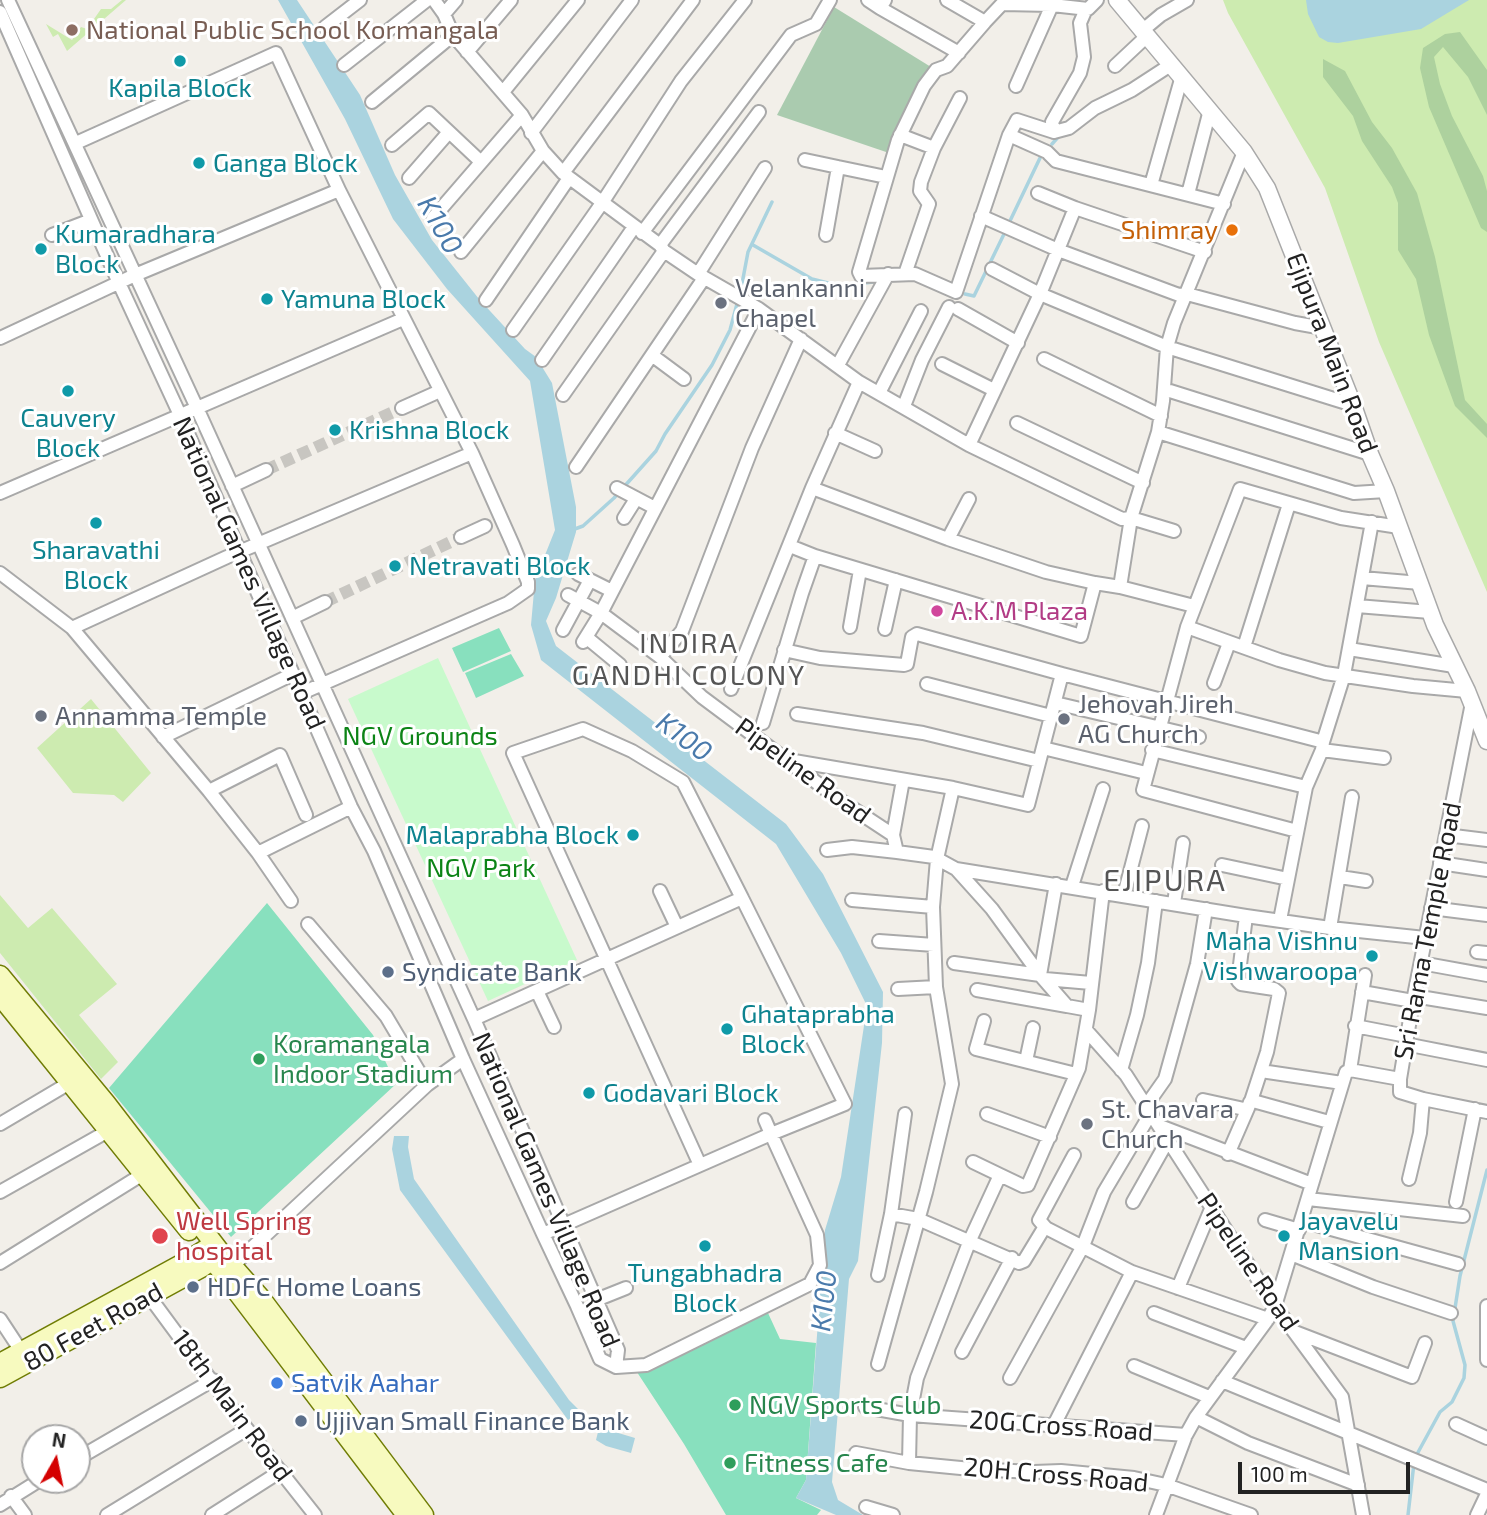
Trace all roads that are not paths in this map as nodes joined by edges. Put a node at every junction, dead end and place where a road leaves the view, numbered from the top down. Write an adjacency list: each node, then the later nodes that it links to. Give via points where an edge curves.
1 (8, 0): 42 (street, National Games Village Road)
2 (360, 0): 22 (street)
3 (427, 0): 27 (street)
4 (434, 0): 20 (street)
5 (456, 0): 20 (street)
6 (511, 0): 25 (street)
7 (578, 0): 31 (street)
8 (632, 0): 39 (street)
9 (693, 0): 51 (street)
10 (745, 0): 58 (street, via 681,81)
11 (867, 0): 16 (street)
12 (947, 0): 21 (street)
13 (1117, 0): 23 (street, Ejipura Main Road)
14 (1187, 0): 23 (street, via 1161,15)
15 (825, 2): 64 (street, via 816,23 791,35)
16 (883, 4): 26 (street)
17 (1091, 4): 18 (street); 38 (street, via 1080,23 1084,57 1080,73 1052,121)
18 (1052, 5): 21 (street, via 1002,4); 30 (street)
19 (0, 12): 63 (street, National Games Village Road)
20 (444, 14): 24 (street)
21 (985, 22): 26 (street)
22 (325, 27)
23 (1145, 33): 28 (street); 29 (street, Ejipura Main Road)
24 (453, 35): 25 (street); 33 (street)
25 (467, 52): 31 (street)
26 (958, 53): 40 (street, via 924,86)
27 (344, 65)
28 (1115, 66)
29 (1177, 70): 34 (street, Ejipura Main Road); 38 (street); 54 (street)
30 (1016, 86)
31 (503, 92): 36 (street)
32 (960, 98): 44 (street)
33 (372, 102)
34 (1210, 110): 46 (street, Ejipura Main Road); 57 (street)
35 (759, 112): 67 (street)
36 (522, 115): 39 (street); 47 (street)
37 (449, 132): 43 (street, via 429,113); 47 (street); 53 (street)
38 (1054, 132): 41 (street, via 1018,119)
39 (531, 133): 45 (street)
40 (900, 135): 44 (street); 52 (street)
41 (1009, 135): 54 (street, via 1047,152 1056,161); 61 (street)
42 (75, 143): 55 (street, via 276,53); 74 (street, National Games Village Road)
43 (392, 145)
44 (934, 148): 73 (street, via 920,183 929,204)
45 (544, 151): 51 (street); 69 (street)
46 (1244, 152): 59 (street); 84 (street, Ejipura Main Road, via 1267,188)
47 (480, 160): 62 (street)
48 (805, 160): 49 (street)
49 (838, 167): 52 (street); 66 (street)
50 (765, 168): 75 (street)
51 (566, 176): 58 (street); 79 (street)
52 (886, 177): 72 (street, via 859,272 861,276)
53 (409, 178)
54 (1151, 185): 57 (street)
55 (339, 190): 74 (street); 83 (street)
56 (1038, 192): 60 (street)
57 (1188, 194): 59 (street)
58 (602, 203): 64 (street); 85 (street)
59 (1224, 204): 70 (street)
60 (1075, 208): 68 (street); 70 (street)
61 (981, 216): 68 (street); 80 (street)
62 (433, 218)
63 (91, 219): 65 (street); 76 (street, National Games Village Road)
64 (638, 230): 67 (street); 92 (street)
65 (52, 235)
66 (826, 235)
67 (662, 248): 75 (street); 101 (street)
68 (1058, 250): 77 (street); 78 (street, via 1179,295)
69 (461, 252)
70 (1205, 252): 78 (street)
71 (992, 269): 77 (street)
72 (888, 274): 73 (street); 94 (street)
73 (905, 274): 80 (street, via 915,274)
74 (135, 275): 76 (street); 104 (street, National Games Village Road)
75 (701, 276): 81 (street); 90 (street)
76 (119, 283): 86 (street); 106 (street, National Games Village Road)
77 (1040, 294): 88 (street); 89 (street)
78 (1187, 294): 84 (street); 89 (street)
79 (486, 300)
80 (954, 302): 88 (street); 103 (street, via 922,360)
81 (760, 310): 87 (street); 126 (street)
82 (921, 312): 100 (street)
83 (403, 319): 98 (street); 104 (street)
84 (1323, 328): 102 (street, Ejipura Main Road)
85 (513, 330)
86 (0, 338)
87 (801, 339): 94 (street); 165 (street, via 752,448 682,631)
88 (1018, 342): 97 (street)
89 (1167, 347): 99 (street); 102 (street)
90 (653, 356): 95 (street); 115 (street)
91 (1044, 359): 107 (street)
92 (542, 360)
93 (942, 364): 97 (street)
94 (838, 365): 96 (street)
95 (684, 379)
96 (859, 382): 100 (street); 110 (street)
97 (995, 390): 111 (street)
98 (440, 391): 105 (street); 113 (street)
99 (1164, 392): 107 (street); 114 (street)
100 (880, 393): 103 (street)
101 (563, 395)
102 (1353, 405): 114 (street, Ejipura Main Road)
103 (904, 406): 111 (street)
104 (197, 408): 106 (street); 118 (street, National Games Village Road)
105 (402, 408)
106 (180, 415): 122 (street); 137 (street, National Games Village Road)
107 (1161, 416): 109 (street)
108 (1017, 423): 117 (street)
109 (1157, 432): 117 (street); 121 (street, via 1354,493)
110 (835, 433): 112 (street); 120 (street)
111 (969, 445): 127 (street, via 1122,519)
112 (875, 451)
113 (472, 453): 135 (street); 172 (street, via 528,589 508,603)
114 (1370, 454): 121 (street, Ejipura Main Road)
115 (576, 467)
116 (266, 470): 118 (street)
117 (1143, 483): 127 (street)
118 (232, 485): 135 (street, National Games Village Road)
119 (617, 488): 123 (street)
120 (812, 488): 134 (street); 136 (street)
121 (1386, 491): 131 (street, Ejipura Main Road)
122 (0, 493)
123 (636, 499): 126 (street); 128 (street)
124 (969, 499): 134 (street)
125 (1289, 504): 129 (street); 151 (street, via 1240,489); 162 (street)
126 (655, 508): 148 (street)
127 (1131, 518): 132 (street); 147 (street)
128 (624, 519)
129 (1372, 522): 131 (street); 142 (street)
130 (485, 526): 133 (street)
131 (1399, 527): 146 (street, Ejipura Main Road)
132 (1174, 531)
133 (460, 537)
134 (948, 539): 145 (street, via 1046,572)
135 (258, 545): 137 (street); 155 (street, National Games Village Road)
136 (790, 547): 138 (street); 174 (street)
137 (241, 552): 158 (street); 168 (street, National Games Village Road)
138 (816, 556): 139 (street); 164 (street)
139 (860, 570): 144 (street); 156 (street)
140 (0, 573): 158 (street)
141 (578, 574): 143 (street)
142 (1362, 578): 146 (street); 152 (street)
143 (590, 580): 148 (street); 149 (street)
144 (896, 580): 145 (street, via 1081,636); 159 (street)
145 (1095, 583): 147 (street)
146 (1420, 583): 153 (street, Ejipura Main Road)
147 (1120, 587): 151 (street)
148 (611, 591): 154 (street)
149 (573, 598): 154 (street, Pipeline Road); 160 (street)
150 (325, 602): 155 (street)
151 (1194, 606): 157 (street)
152 (1357, 606): 153 (street); 163 (street)
153 (1430, 612): 167 (street, Ejipura Main Road)
154 (601, 613): 165 (street, Pipeline Road); 166 (street, via 585,640)
155 (292, 618): 172 (street, National Games Village Road)
156 (850, 626)
157 (1187, 627): 161 (street); 177 (street)
158 (72, 628): 182 (street)
159 (886, 629)
160 (563, 630)
161 (1229, 642): 162 (street); 171 (street)
162 (1244, 647): 170 (street)
163 (1349, 649): 167 (street); 170 (street)
164 (785, 650): 169 (street, via 820,658 904,665 916,635); 180 (street)
165 (660, 657): 189 (street, Pipeline Road, via 702,697)
166 (620, 665)
167 (1454, 666): 176 (street, Ejipura Main Road)
168 (293, 674): 175 (street, National Games Village Road); 182 (street)
169 (1062, 674): 177 (street); 178 (street)
170 (1344, 675): 176 (street); 185 (street)
171 (1214, 683)
172 (322, 684): 175 (street); 204 (street, National Games Village Road)
173 (927, 684): 178 (street)
174 (731, 689)
175 (302, 693): 197 (street, National Games Village Road)
176 (1470, 697): 184 (street, Ejipura Main Road); 202 (street, Sri Rama Temple Road)
177 (1167, 701): 181 (street); 185 (street)
178 (1053, 709): 181 (street); 187 (street)
179 (797, 714): 187 (street)
180 (763, 723)
181 (1159, 728): 183 (street); 186 (street)
182 (163, 737): 195 (street)
183 (1199, 737)
184 (1487, 741)
185 (1322, 746): 188 (street); 192 (street)
186 (1152, 750): 190 (street); 192 (street)
187 (1041, 755): 190 (street); 193 (street, via 1028,805)
188 (1384, 758)
189 (790, 760): 191 (street); 201 (street, Pipeline Road)
190 (1146, 774): 200 (street, via 1145,791)
191 (903, 779): 193 (street); 201 (street)
192 (1306, 787): 200 (street)
193 (953, 788): 210 (street)
194 (1103, 789): 219 (street)
195 (209, 791): 198 (street, via 280,755); 209 (street)
196 (1352, 797): 215 (street)
197 (351, 807): 207 (street, National Games Village Road); 209 (street)
198 (306, 815)
199 (1142, 826): 222 (street)
200 (1297, 831): 216 (street)
201 (893, 835): 208 (street, Pipeline Road)
202 (1446, 835): 203 (street); 211 (street, Sri Rama Temple Road)
203 (1487, 840)
204 (393, 842): 207 (street); 258 (street, National Games Village Road)
205 (1183, 843): 227 (street)
206 (827, 850): 208 (street, via 852,847)
207 (374, 851): 265 (street, National Games Village Road)
208 (897, 852): 210 (street)
209 (258, 853): 225 (street)
210 (936, 859): 213 (street); 228 (street)
211 (1440, 863): 214 (street); 229 (street, Sri Rama Temple Road)
212 (1222, 865): 216 (street)
213 (956, 869): 218 (street); 246 (street)
214 (1487, 870)
215 (1340, 877): 217 (street); 236 (street)
216 (1288, 879): 233 (street)
217 (1366, 881)
218 (1056, 884): 219 (street); 246 (street)
219 (1072, 886): 221 (street)
220 (660, 891): 235 (street)
221 (1103, 891): 222 (street); 247 (street)
222 (1124, 895): 226 (street)
223 (743, 898): 235 (street); 240 (street, via 683,782 632,751 583,729 513,753); 288 (street, via 845,1104)
224 (852, 900): 228 (street)
225 (291, 901)
226 (1156, 901): 227 (street); 268 (street, via 1148,963)
227 (1174, 903): 230 (street)
228 (933, 907): 239 (street)
229 (1431, 908): 231 (street); 237 (street, Sri Rama Temple Road)
230 (1206, 909): 232 (street); 279 (street, via 1197,964 1165,1079)
231 (1487, 915)
232 (1246, 916): 233 (street); 270 (street, via 1238,981 1279,993)
233 (1280, 920): 236 (street)
234 (308, 924): 275 (street, via 386,1016)
235 (677, 927): 240 (street)
236 (1330, 928): 237 (street)
237 (1426, 937): 242 (street, Sri Rama Temple Road)
238 (879, 941): 239 (street)
239 (934, 945): 248 (street)
240 (607, 959): 251 (street); 294 (street)
241 (954, 963): 246 (street)
242 (1421, 963): 245 (street); 254 (street, Sri Rama Temple Road)
243 (0, 975): 315 (main road, via 106,1103)
244 (1365, 975): 252 (street)
245 (1487, 975)
246 (1042, 977): 247 (street); 255 (street)
247 (1091, 983): 257 (street)
248 (936, 988): 249 (street); 306 (street, via 952,1084)
249 (898, 989)
250 (977, 990): 255 (street)
251 (537, 991): 258 (street); 261 (street)
252 (1362, 992): 254 (street); 260 (street)
253 (0, 996): 273 (main road)
254 (1414, 998): 256 (street); 264 (street, Sri Rama Temple Road)
255 (1067, 1006): 257 (street)
256 (1487, 1008)
257 (1090, 1010): 263 (street)
258 (474, 1019): 308 (street, National Games Village Road)
259 (984, 1021): 267 (street, via 976,1049)
260 (1355, 1026): 264 (street); 269 (street)
261 (554, 1027)
262 (1033, 1028): 267 (street)
263 (1086, 1030): 268 (street, Pipeline Road); 271 (street)
264 (1406, 1040): 266 (street); 272 (street, Sri Rama Temple Road)
265 (463, 1059): 275 (street); 311 (street, National Games Village Road)
266 (1487, 1060)
267 (1026, 1062): 271 (street)
268 (1121, 1070): 279 (street, Pipeline Road)
269 (1350, 1070): 272 (street, Sri Rama Temple Road); 274 (street)
270 (1261, 1071): 274 (street); 278 (street)
271 (1076, 1074): 289 (street)
272 (1400, 1079): 276 (street, via 1400,1092)
273 (71, 1082): 285 (street); 287 (main road)
274 (1342, 1083): 284 (street)
275 (427, 1085): 315 (street)
276 (1423, 1099): 280 (street); 297 (street)
277 (1203, 1100): 278 (street, via 1244,1110)
278 (1249, 1105): 284 (street); 291 (street)
279 (1149, 1109): 286 (street, Pipeline Road); 313 (street, via 1104,1192)
280 (1481, 1110): 302 (street)
281 (905, 1114): 304 (street)
282 (986, 1114): 289 (street)
283 (765, 1120): 288 (street)
284 (1329, 1122): 298 (street)
285 (0, 1124)
286 (1160, 1126): 290 (street, Pipeline Road); 291 (street)
287 (108, 1131): 295 (main road); 299 (street)
288 (771, 1134): 294 (street); 340 (street, via 817,1235 820,1265 810,1284 646,1365)
289 (1050, 1137): 296 (street, via 1028,1185)
290 (1168, 1140): 301 (street); 303 (street, Pipeline Road)
291 (1228, 1154): 298 (street)
292 (1074, 1155): 310 (street, via 1038,1220)
293 (972, 1162): 296 (street)
294 (700, 1165): 308 (street)
295 (143, 1174): 315 (main road); 317 (street)
296 (1000, 1175): 312 (street)
297 (1409, 1179)
298 (1312, 1184): 300 (street)
299 (0, 1192)
300 (1308, 1199): 305 (street); 309 (street)
301 (1133, 1202)
302 (1456, 1202)
303 (1211, 1209): 322 (street); 325 (street, Pipeline Road)
304 (891, 1213): 306 (street); 320 (street)
305 (1463, 1216)
306 (918, 1219): 312 (street); 338 (street)
307 (1265, 1220): 309 (street)
308 (564, 1225): 311 (street); 324 (street, National Games Village Road)
309 (1300, 1226): 314 (street); 318 (street)
310 (1046, 1228): 313 (street); 316 (street, via 1024,1261)
311 (543, 1234): 340 (street, National Games Village Road, via 600,1359)
312 (971, 1240): 316 (street); 347 (street, via 917,1378)
313 (1083, 1246): 319 (street); 342 (street)
314 (1292, 1254): 325 (street); 328 (street)
315 (218, 1258): 323 (main road, 80 Feet Road); 335 (main road, 80 Feet Road); 370 (main road); 371 (main road, via 261,1298)
316 (1012, 1258): 334 (street)
317 (0, 1262)
318 (1458, 1264)
319 (1132, 1272): 322 (street); 350 (street)
320 (878, 1275)
321 (626, 1288): 324 (street)
322 (1178, 1288): 329 (street)
323 (149, 1296): 335 (main road, 80 Feet Road); 343 (street, 18th Main Road)
324 (596, 1300): 340 (street, National Games Village Road, via 618,1350)
325 (1275, 1306): 329 (street); 331 (street, Pipeline Road)
326 (1487, 1306): 336 (street)
327 (1154, 1313): 333 (street)
328 (1451, 1313)
329 (1268, 1319): 333 (street)
330 (0, 1320): 335 (street)
331 (1294, 1332): 332 (street, via 1412,1377); 352 (street, Pipeline Road, via 1342,1397)
332 (1425, 1343)
333 (1246, 1348): 344 (street)
334 (962, 1352)
335 (25, 1356): 337 (main road, 80 Feet Road); 341 (main road, 80 Feet Road)
336 (1487, 1360)
337 (0, 1363)
338 (878, 1364)
339 (1133, 1366): 345 (street)
340 (616, 1367)
341 (0, 1378)
342 (1010, 1378)
343 (213, 1380): 351 (street, 18th Main Road); 355 (street)
344 (1222, 1381): 345 (street); 352 (street)
345 (1209, 1397): 348 (street)
346 (865, 1407): 347 (street, 20G Cross Road)
347 (911, 1415): 350 (street, 20G Cross Road); 357 (street)
348 (1196, 1417): 353 (street); 360 (street, via 1248,1443)
349 (1457, 1424): 354 (street)
350 (1054, 1425): 353 (street, 20G Cross Road)
351 (247, 1429): 358 (street, 18th Main Road); 367 (street)
352 (1350, 1434): 360 (street, Pipeline Road); 362 (street)
353 (1186, 1435): 359 (street)
354 (1487, 1438)
355 (91, 1450)
356 (856, 1453): 357 (street, 20H Cross Road)
357 (909, 1463): 359 (street, 20H Cross Road, via 1112,1475)
358 (281, 1471): 368 (street); 369 (street, 18th Main Road)
359 (1166, 1485): 373 (street); 374 (street, 20H Cross Road)
360 (1358, 1485): 375 (street, Pipeline Road)
361 (21, 1490): 363 (street)
362 (1487, 1492): 376 (street)
363 (11, 1496): 364 (street); 366 (street)
364 (0, 1505)
365 (866, 1507): 372 (street)
366 (25, 1515)
367 (107, 1515)
368 (212, 1515)
369 (315, 1515)
370 (406, 1515)
371 (424, 1515)
372 (893, 1515)
373 (1156, 1515)
374 (1251, 1515)
375 (1363, 1515)
376 (1477, 1515)

